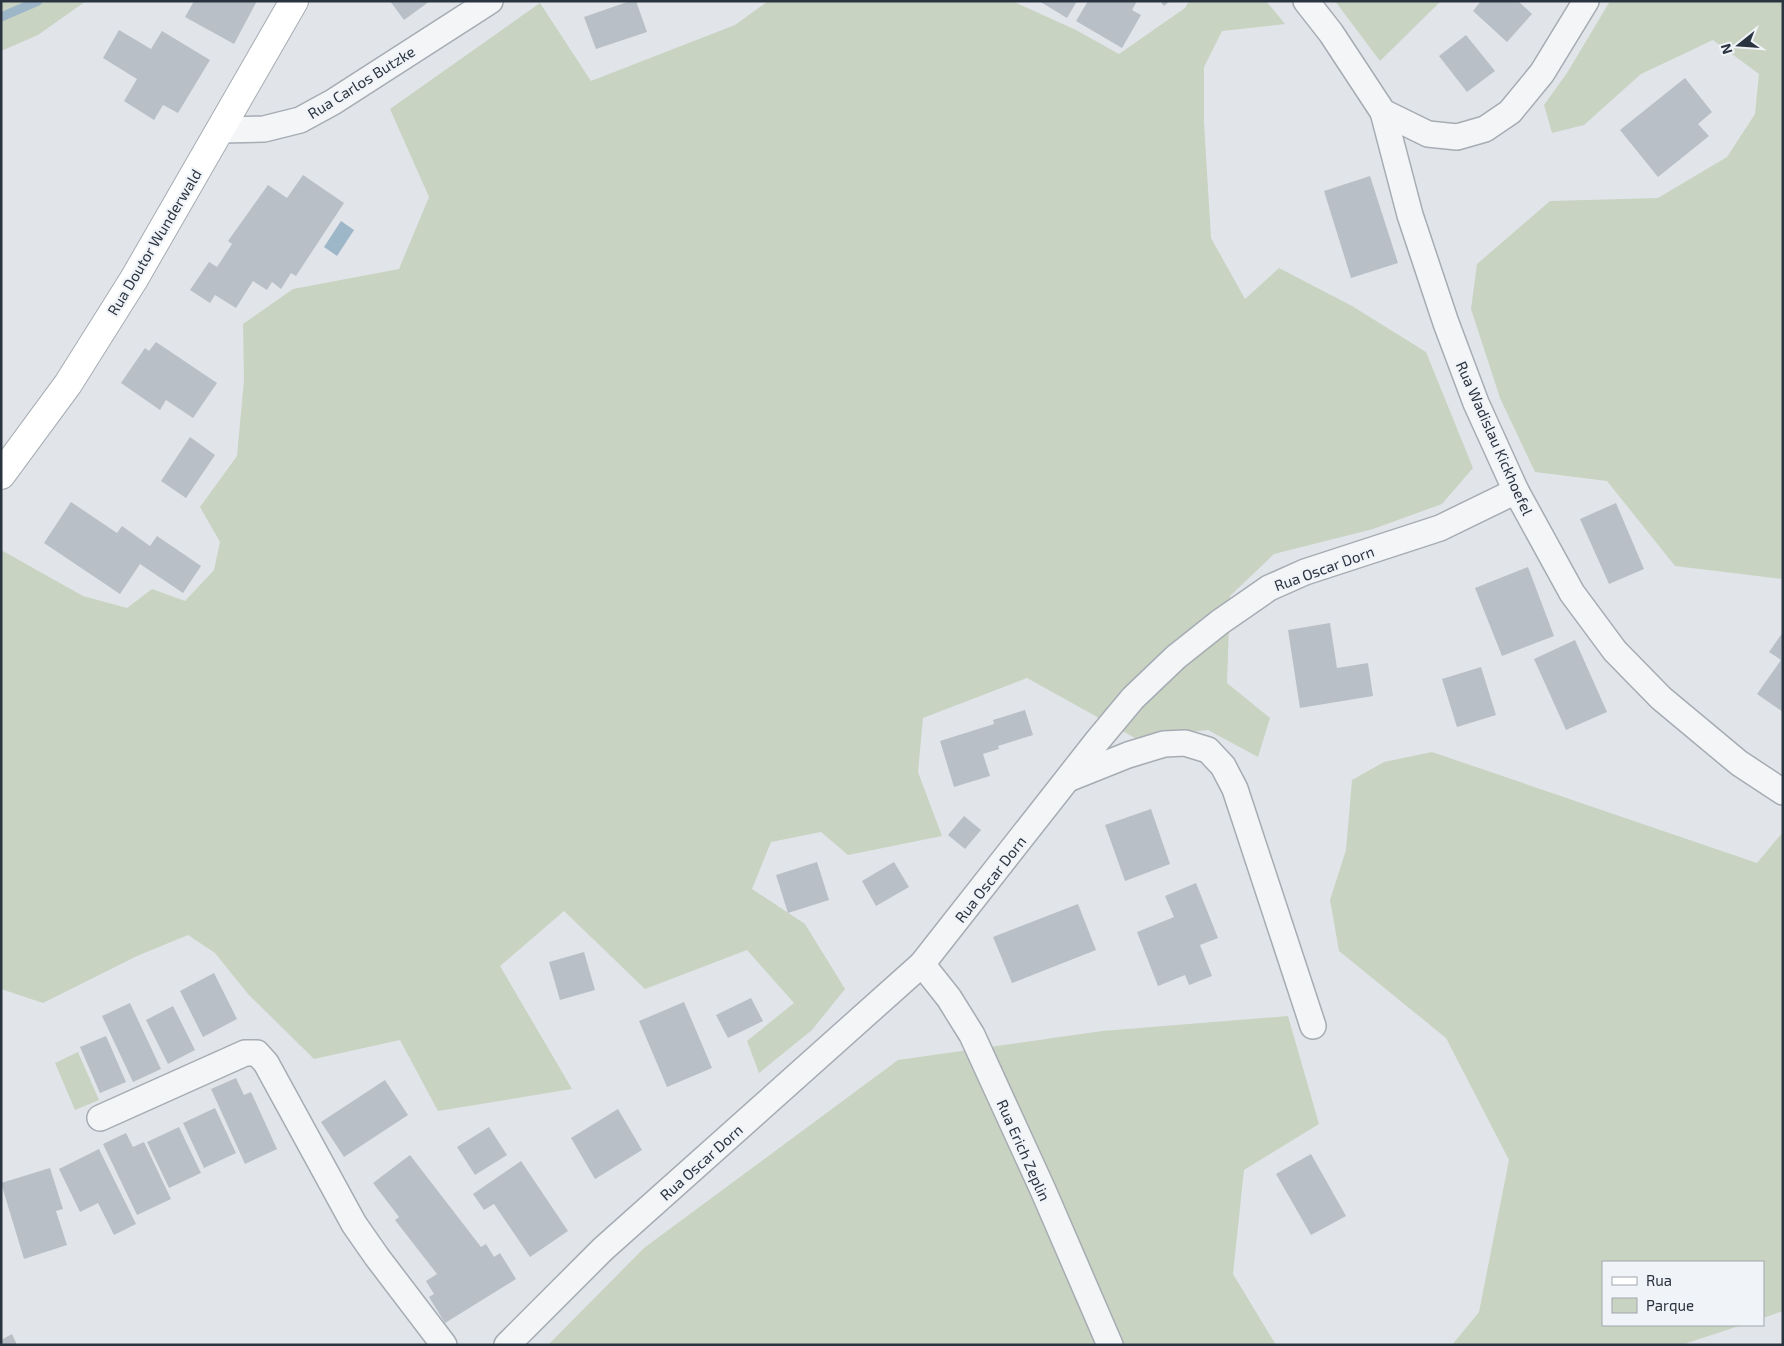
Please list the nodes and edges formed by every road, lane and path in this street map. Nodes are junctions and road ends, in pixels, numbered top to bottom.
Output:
1 (294, 1) edge
2 (490, 1) edge
3 (1306, 1) edge
4 (1586, 1) edge
5 (1384, 112) junction
6 (221, 130) junction
7 (1, 475) edge
8 (1516, 491) junction
9 (1068, 779) junction
10 (1783, 792) edge
11 (922, 964) junction
12 (1313, 1026) dead end
13 (100, 1118) dead end
14 (444, 1345) edge
15 (507, 1345) edge
16 (1110, 1345) edge

1 - 6 street, Rua Doutor Wunderwald
2 - 6 street, Rua Carlos Butzke
3 - 5 street
4 - 5 street
5 - 8 street, Rua Wadislau Kickhoefel
6 - 7 street, Rua Doutor Wunderwald
8 - 9 street, Rua Oscar Dorn
8 - 10 street, Rua Wadislau Kickhoefel
9 - 11 street, Rua Oscar Dorn
9 - 12 street
11 - 15 street, Rua Oscar Dorn
11 - 16 street, Rua Erich Zeplin
13 - 14 street

